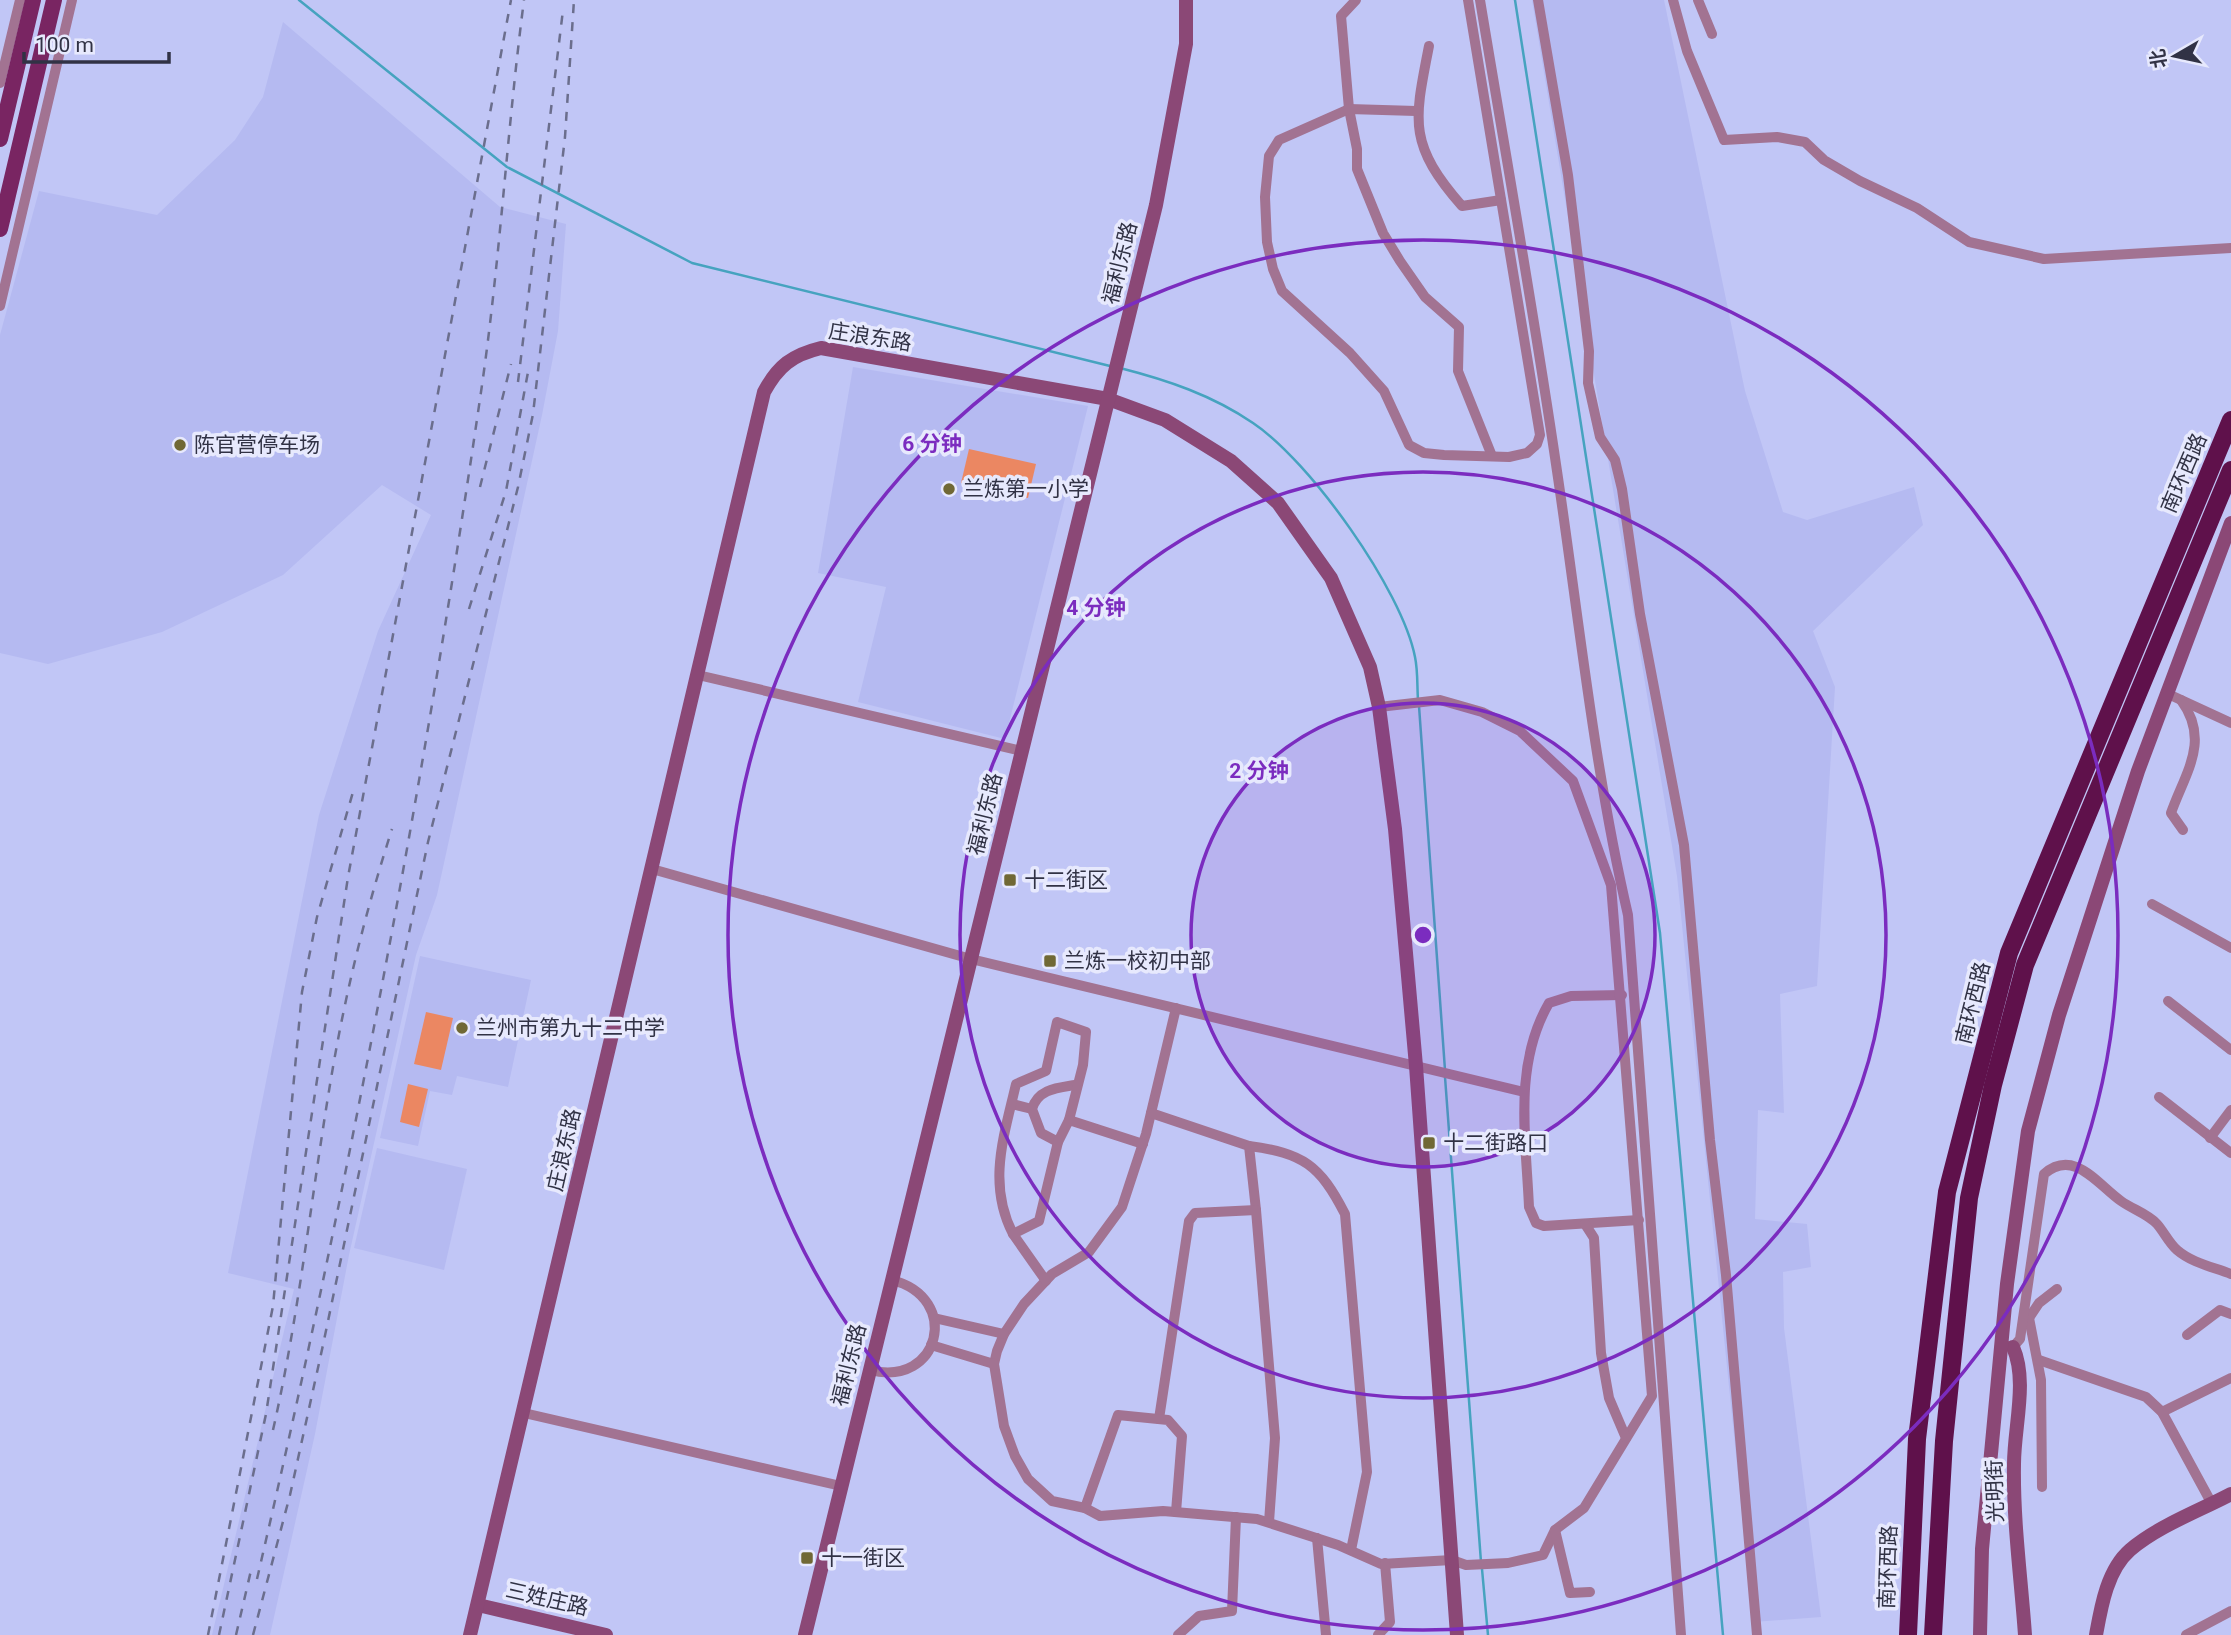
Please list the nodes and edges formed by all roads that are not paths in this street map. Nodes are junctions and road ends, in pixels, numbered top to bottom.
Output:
1 (20, 0) edge
2 (33, 0) edge
3 (54, 0) edge
4 (72, 0) edge
5 (1186, 0) edge
6 (1356, 0) edge
7 (1468, 0) edge
8 (1480, 0) edge
9 (1538, 0) edge
10 (1673, 0) edge
11 (1698, 0) edge
12 (1712, 34) dead end
13 (1429, 46) dead end
14 (0, 83) edge
15 (1349, 109) junction
16 (1416, 111) junction
17 (0, 139) edge
18 (1501, 200) junction
19 (0, 229) edge
20 (2231, 248) edge
21 (0, 306) edge
22 (1109, 394) junction
23 (2231, 420) edge
24 (1492, 456) junction
25 (2231, 470) edge
26 (2231, 523) edge
27 (698, 675) junction
28 (2166, 693) junction
29 (2181, 700) junction
30 (1380, 707) junction
31 (2231, 723) edge
32 (1022, 751) junction
33 (2183, 830) dead end
34 (652, 869) junction
35 (2152, 904) dead end
36 (2231, 948) edge
37 (971, 958) junction
38 (1622, 995) junction
39 (2168, 1001) dead end
40 (1176, 1008) junction
41 (2231, 1050) edge
42 (1422, 1068) junction
43 (1075, 1085) junction
44 (1524, 1091) junction
45 (2159, 1097) dead end
46 (1012, 1104) junction
47 (1032, 1109) junction
48 (2231, 1110) edge
49 (1151, 1113) junction
50 (1069, 1120) junction
51 (2210, 1138) junction
52 (1058, 1142) junction
53 (1143, 1144) junction
54 (1249, 1146) junction
55 (2231, 1153) edge
56 (1256, 1210) junction
57 (1639, 1220) junction
58 (1586, 1224) junction
59 (1013, 1234) junction
60 (2231, 1274) edge
61 (892, 1280) junction
62 (1046, 1281) junction
63 (2057, 1289) dead end
64 (2231, 1314) edge
65 (2026, 1317) junction
66 (934, 1318) junction
67 (1003, 1334) junction
68 (2188, 1335) dead end
69 (931, 1345) junction
70 (2007, 1346) junction
71 (2039, 1360) junction
72 (994, 1364) junction
73 (870, 1370) junction
74 (2231, 1378) edge
75 (2162, 1412) junction
76 (524, 1413) junction
77 (1159, 1419) junction
78 (1626, 1438) junction
79 (841, 1486) junction
80 (2042, 1487) dead end
81 (2231, 1494) edge
82 (2212, 1504) junction
83 (1084, 1508) junction
84 (1176, 1512) junction
85 (1236, 1517) junction
86 (1269, 1522) junction
87 (1555, 1530) junction
88 (1317, 1538) junction
89 (1351, 1550) junction
90 (1452, 1560) junction
91 (1385, 1563) junction
92 (1590, 1592) dead end
93 (478, 1605) junction
94 (2231, 1611) edge
95 (470, 1635) edge
96 (606, 1635) edge
97 (805, 1635) edge
98 (1178, 1635) edge
99 (1326, 1635) edge
100 (1378, 1635) edge
101 (1457, 1635) edge
102 (1681, 1635) edge
103 (1757, 1635) edge
104 (1908, 1635) edge
105 (1933, 1635) edge
106 (1980, 1635) edge
107 (2025, 1635) edge
108 (2096, 1635) edge
109 (2186, 1635) edge

1 - 14 street
2 - 17 main road
3 - 19 main road
4 - 21 street
5 - 22 street, 福利东路
6 - 15 street
7 - 18 street
8 - 102 street
9 - 103 street
10 - 20 street
11 - 12 street
13 - 16 street
15 - 16 street
15 - 24 street
15 - 24 street
16 - 18 street
18 - 24 street
22 - 27 street, 庄浪东路
22 - 30 street, 庄浪东路
22 - 32 street, 福利东路
23 - 104 highway, 南环西路
25 - 105 highway, 南环西路
26 - 28 street
27 - 32 street
27 - 34 street, 庄浪东路
28 - 29 street
28 - 70 street
29 - 31 street
29 - 33 street
30 - 38 street
30 - 42 street, 庄浪东路
32 - 37 street, 福利东路
34 - 37 street
34 - 76 street, 庄浪东路
35 - 36 street
37 - 40 street
37 - 61 street, 福利东路
38 - 44 street
38 - 57 street
39 - 41 street
40 - 42 street
40 - 49 street
42 - 44 street
42 - 90 street, 庄浪东路
43 - 46 street
43 - 47 street
43 - 50 street
44 - 58 street
45 - 51 street
46 - 47 street
46 - 59 street
47 - 52 street
48 - 51 street
49 - 53 street
49 - 54 street
50 - 52 street
50 - 53 street
51 - 55 street
52 - 59 street
53 - 62 street
54 - 56 street
54 - 89 street
56 - 77 street
56 - 86 street
57 - 58 street
57 - 78 street
58 - 78 street
59 - 62 street
60 - 65 street
61 - 66 street
61 - 73 street, 福利东路
62 - 67 street
63 - 65 street
64 - 68 street
65 - 70 street
65 - 71 street
66 - 67 street
66 - 69 street
67 - 72 street
69 - 72 street
69 - 73 street
70 - 106 street
70 - 107 street, 光明街
71 - 75 street
71 - 80 street
72 - 83 street
73 - 79 street, 福利东路
74 - 75 street
75 - 82 street
76 - 79 street
76 - 93 street, 庄浪东路
77 - 83 street
77 - 84 street
78 - 87 street
79 - 97 street, 福利东路
81 - 82 street
82 - 108 street
83 - 84 street
84 - 85 street
85 - 86 street
85 - 98 street
86 - 88 street
87 - 90 street
87 - 92 street
88 - 89 street
88 - 99 street
89 - 91 street
90 - 91 street
90 - 101 street, 庄浪东路
91 - 100 street
93 - 95 street, 庄浪东路
93 - 96 street, 三姓庄路
94 - 109 street

